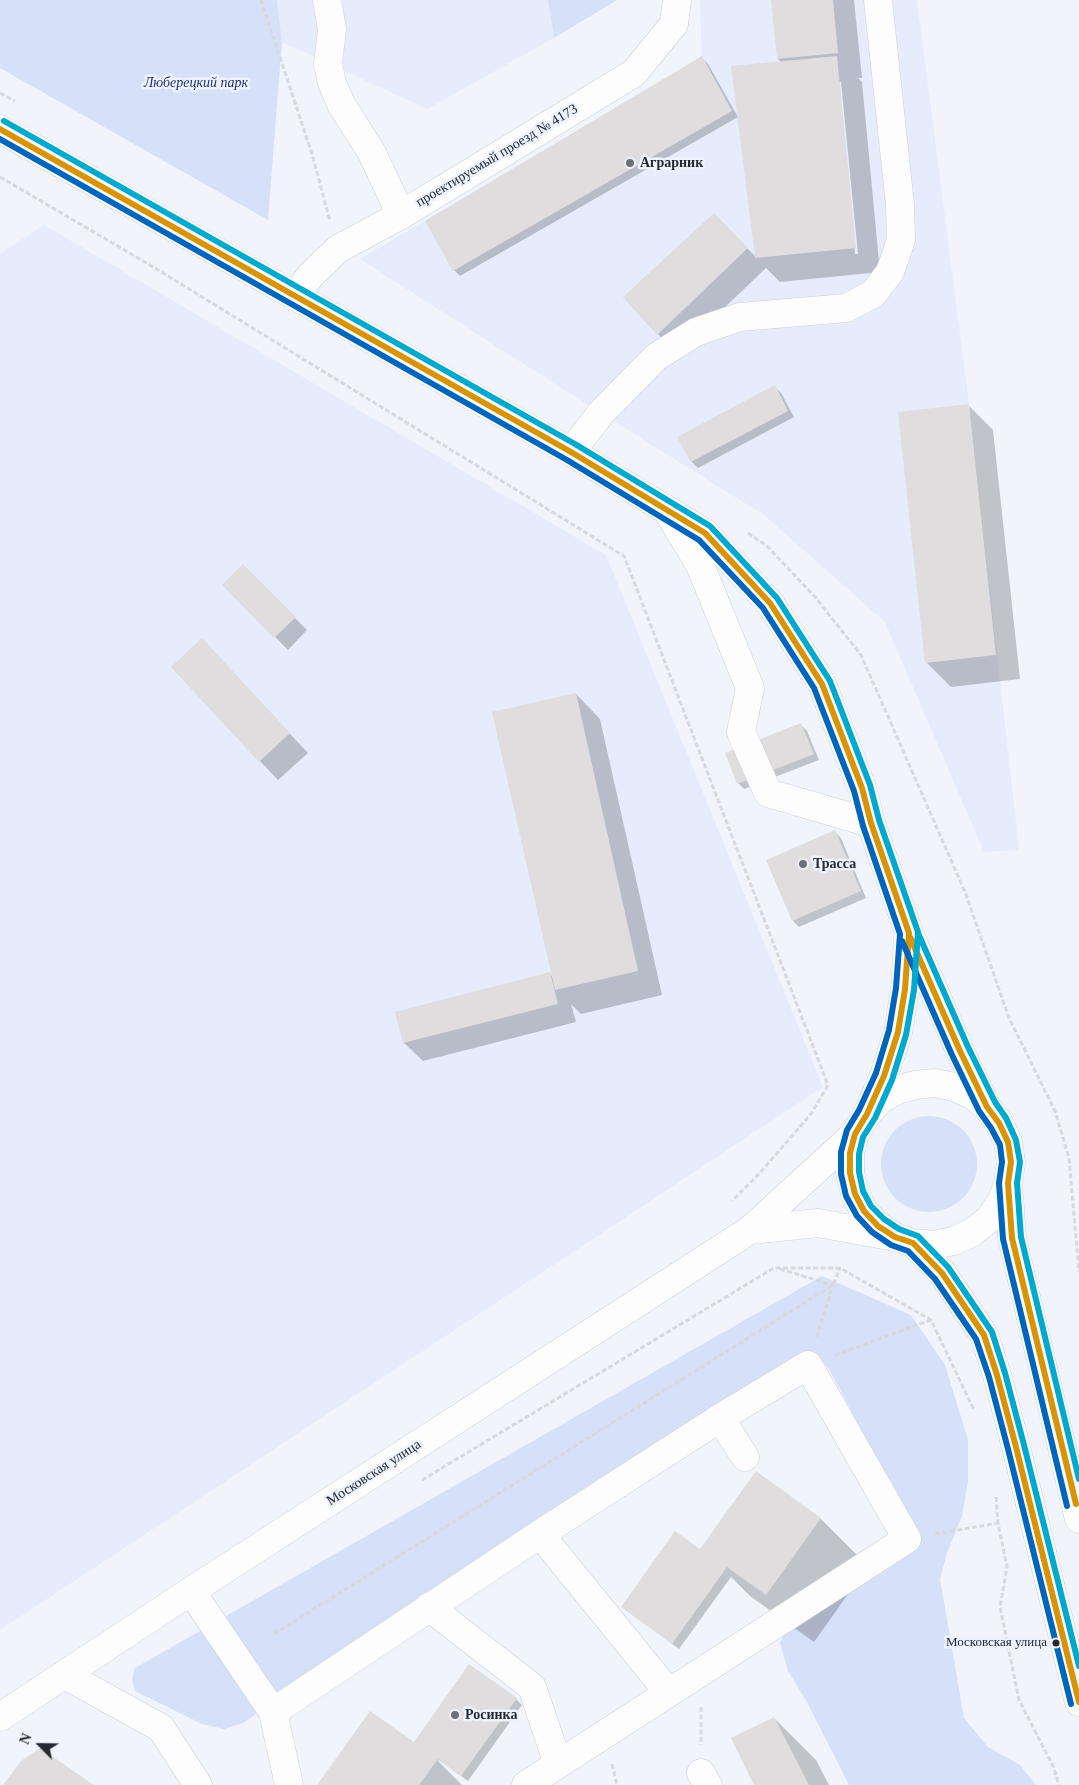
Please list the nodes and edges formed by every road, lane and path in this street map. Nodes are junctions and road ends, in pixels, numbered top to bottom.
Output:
1 (261, 0) edge
2 (327, 0) edge
3 (677, 0) edge
4 (878, 0) edge
5 (0, 129) edge
6 (0, 177) edge
7 (401, 215) junction
8 (338, 249) junction
9 (298, 297) junction
10 (571, 452) junction
11 (667, 510) junction
12 (745, 532) dead end
13 (871, 823) junction
14 (909, 933) junction
15 (987, 1107) junction
16 (861, 1124) junction
17 (1008, 1183) junction
18 (732, 1201) dead end
19 (750, 1230) junction
20 (904, 1240) junction
21 (840, 1268) junction
22 (1079, 1272) edge
23 (833, 1285) junction
24 (931, 1320) junction
25 (808, 1365) junction
26 (974, 1410) dead end
27 (720, 1418) junction
28 (745, 1457) dead end
29 (996, 1494) dead end
30 (1079, 1519) edge
31 (998, 1523) junction
32 (540, 1534) junction
33 (907, 1538) junction
34 (191, 1591) junction
35 (429, 1607) junction
36 (274, 1634) dead end
37 (701, 1672) junction
38 (65, 1675) junction
39 (669, 1693) junction
40 (1079, 1702) edge
41 (273, 1712) junction
42 (0, 1717) edge
43 (558, 1764) junction
44 (704, 1779) edge
45 (198, 1785) edge
46 (289, 1785) edge
47 (526, 1785) edge
48 (1059, 1785) edge

1 - 8 path
2 - 7 main road
3 - 7 main road, проектируемый проезд № 4173
4 - 10 main road
5 - 9 main road
6 - 18 path
7 - 8 main road, проектируемый проезд № 4173
8 - 9 main road, проектируемый проезд № 4173
9 - 10 main road
10 - 11 main road
11 - 13 main road
11 - 13 main road
12 - 22 path
13 - 14 main road
14 - 15 main road
14 - 16 main road
15 - 16 main road
15 - 17 main road
16 - 19 main road, Московская улица
16 - 20 main road
17 - 20 main road
17 - 30 main road
19 - 20 main road, Московская улица
19 - 34 main road, Московская улица
20 - 40 main road
21 - 23 path
21 - 23 path
21 - 24 path
23 - 25 path
23 - 36 path
24 - 25 path
24 - 26 path
25 - 27 main road
25 - 33 main road
27 - 28 main road
27 - 32 main road
29 - 31 path
31 - 33 path
31 - 48 path
32 - 35 main road
32 - 39 main road
33 - 37 main road
34 - 38 main road, Московская улица
34 - 41 main road
35 - 41 main road
35 - 43 main road
37 - 39 main road
37 - 44 path
38 - 42 main road, Московская улица
38 - 45 main road
39 - 43 main road
41 - 46 main road
43 - 47 main road

